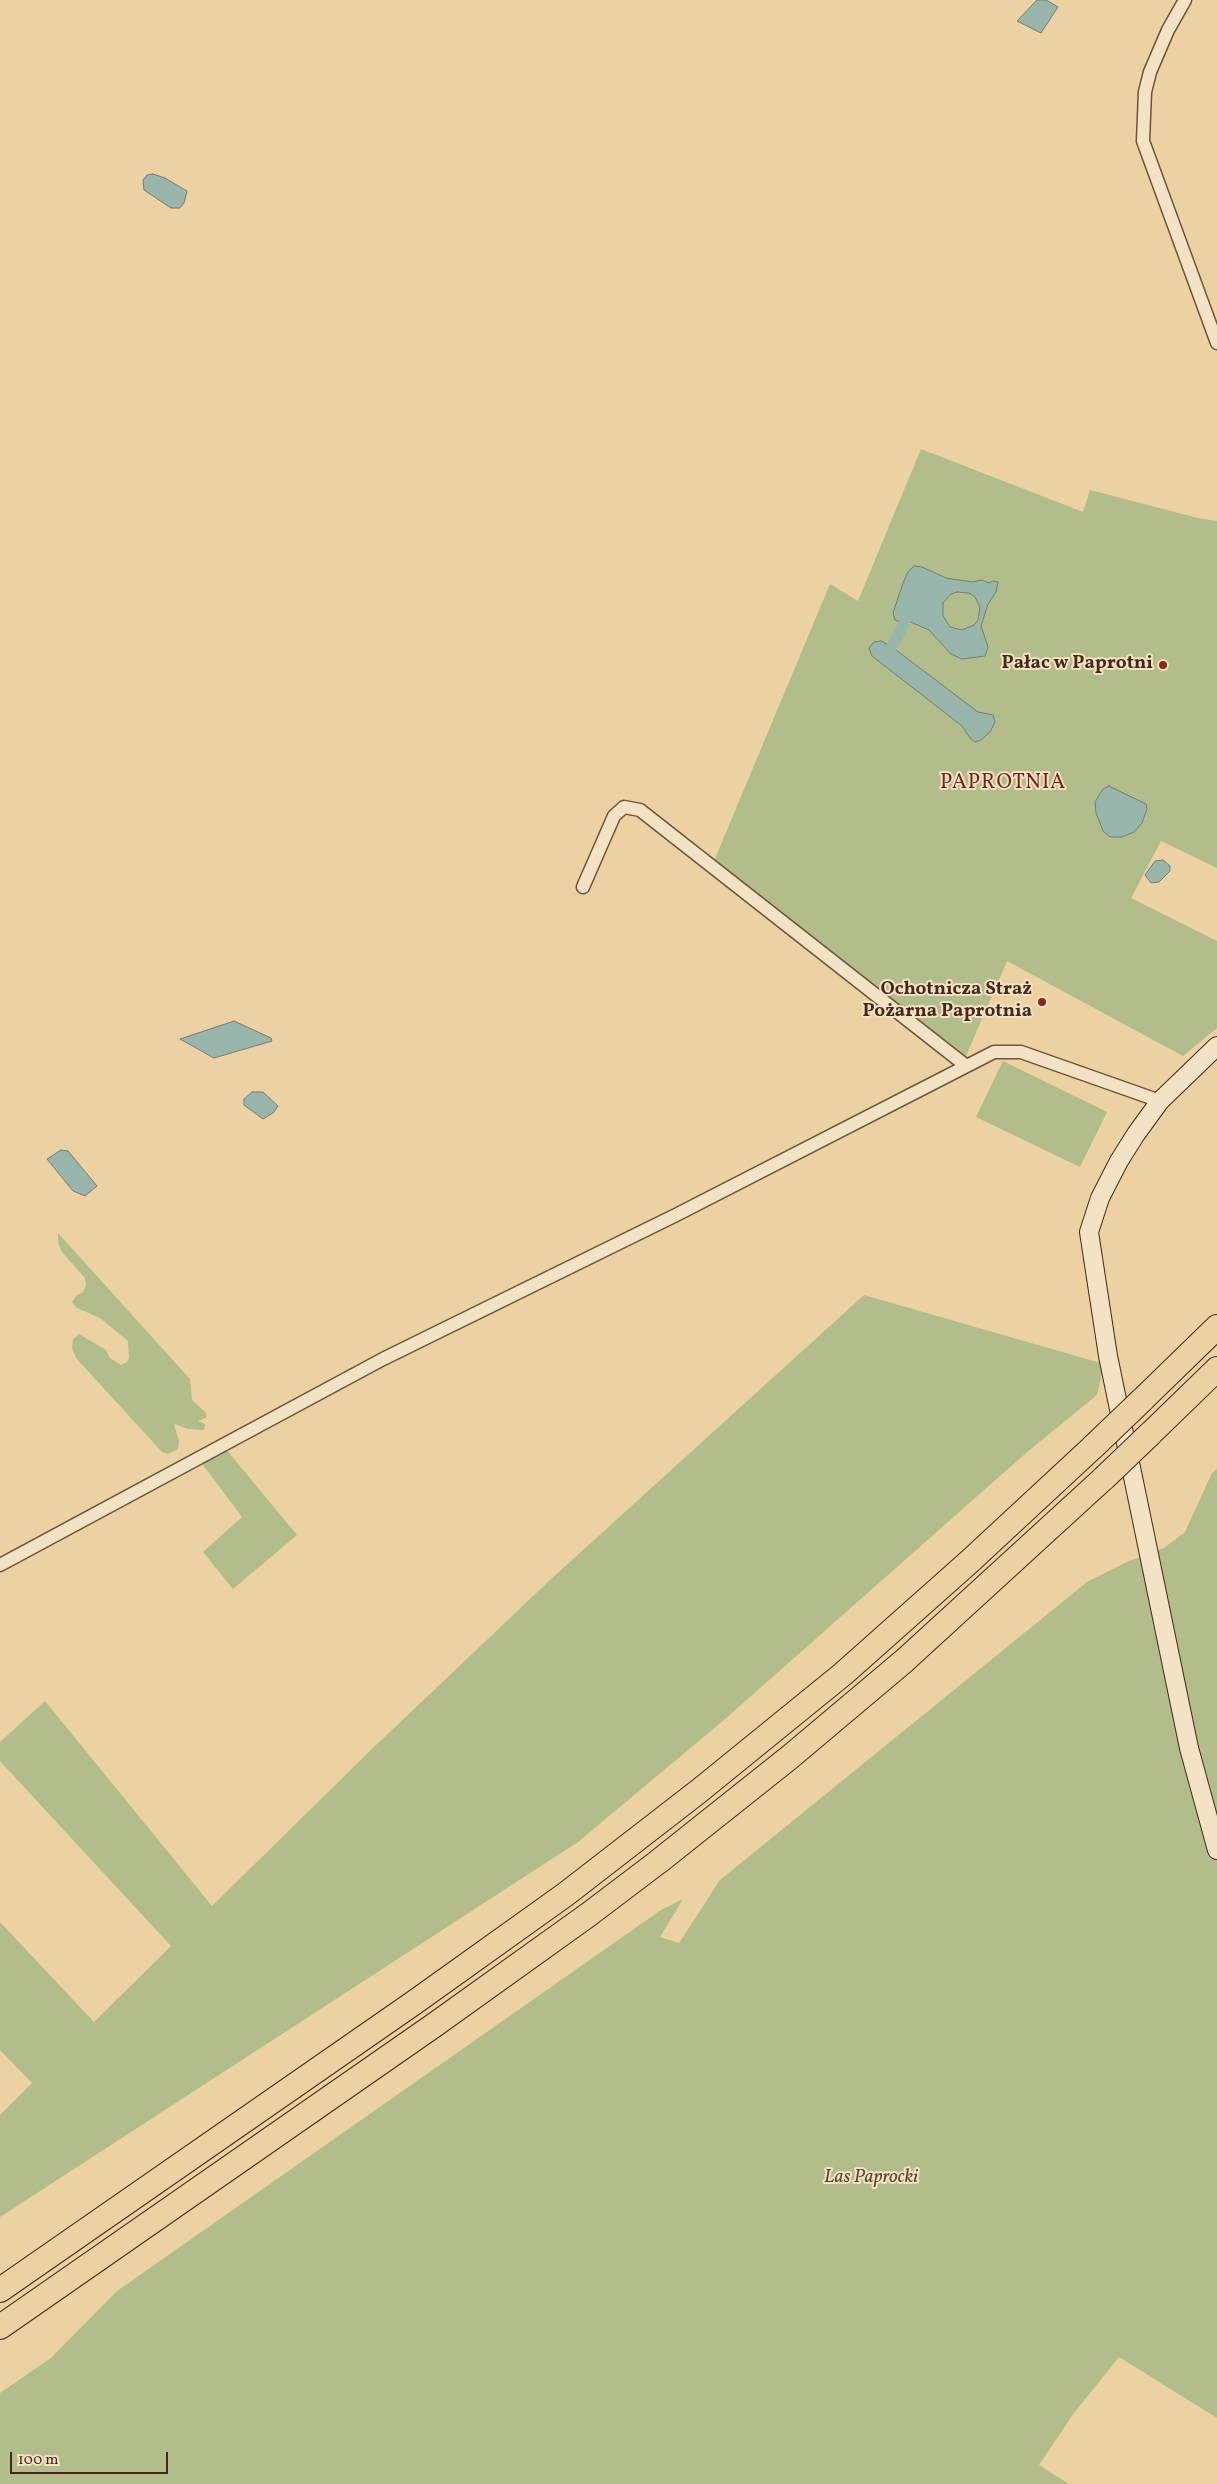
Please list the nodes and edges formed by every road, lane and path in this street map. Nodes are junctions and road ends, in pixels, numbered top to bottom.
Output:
1 (1185, 0) edge
2 (1217, 343) edge
3 (583, 887) dead end
4 (1217, 1046) edge
5 (965, 1065) junction
6 (1160, 1101) junction
7 (1217, 1327) edge
8 (1217, 1369) edge
9 (0, 1565) edge
10 (1217, 1850) edge
11 (0, 2290) edge
12 (0, 2327) edge

1 - 2 street
3 - 5 street
4 - 6 street
5 - 6 street
5 - 9 street
6 - 10 street
7 - 11 highway, bridge
8 - 12 highway, bridge

